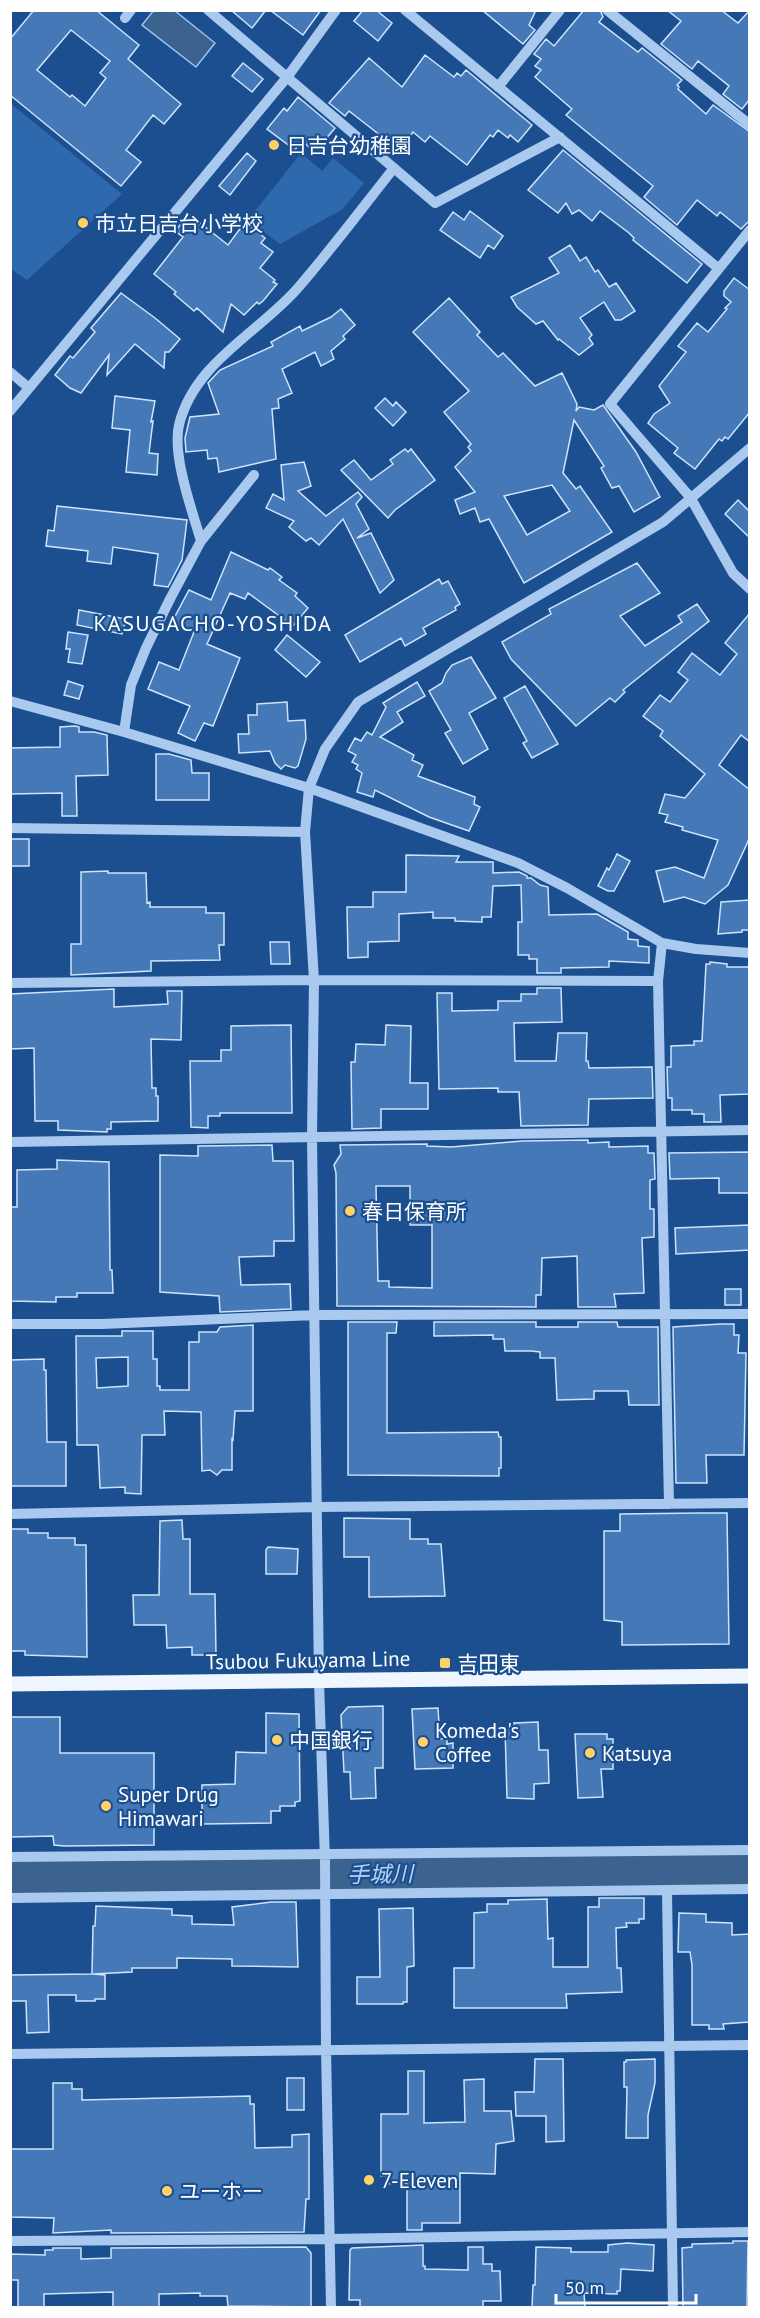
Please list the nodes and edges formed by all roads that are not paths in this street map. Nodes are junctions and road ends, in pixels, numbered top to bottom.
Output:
1 (208, 10) edge
2 (336, 10) edge
3 (405, 10) edge
4 (560, 10) edge
5 (607, 10) edge
6 (288, 76) junction
7 (498, 87) junction
8 (750, 125) edge
9 (560, 137) junction
10 (394, 168) junction
11 (750, 230) edge
12 (718, 267) junction
13 (10, 372) edge
14 (29, 388) junction
15 (10, 411) edge
16 (750, 448) edge
17 (254, 475) dead end
18 (690, 497) junction
19 (201, 541) junction
20 (750, 589) edge
21 (10, 701) edge
22 (124, 732) junction
23 (309, 788) junction
24 (10, 828) edge
25 (306, 832) junction
26 (662, 942) junction
27 (750, 953) edge
28 (314, 980) junction
29 (658, 981) junction
30 (10, 983) edge
31 (750, 1130) edge
32 (662, 1131) junction
33 (312, 1137) junction
34 (10, 1142) edge
35 (664, 1314) junction
36 (750, 1314) edge
37 (316, 1315) junction
38 (10, 1324) edge
39 (750, 1503) edge
40 (669, 1504) junction
41 (317, 1507) junction
42 (10, 1514) edge
43 (750, 1676) edge
44 (319, 1681) junction
45 (10, 1684) edge
46 (750, 1850) edge
47 (10, 1857) edge
48 (325, 1857) junction
49 (325, 1889) junction
50 (750, 1889) edge
51 (667, 1890) junction
52 (10, 1898) edge
53 (750, 2045) edge
54 (668, 2046) junction
55 (326, 2049) junction
56 (10, 2054) edge
57 (750, 2232) edge
58 (672, 2233) junction
59 (330, 2239) junction
60 (10, 2241) edge
61 (331, 2307) edge
62 (672, 2307) edge

1 - 6 street
2 - 6 street
3 - 7 street
4 - 7 street
5 - 8 street
6 - 10 street
6 - 14 street
7 - 9 street
9 - 10 street
9 - 12 street
10 - 19 street
11 - 12 street
12 - 18 street
13 - 14 street
14 - 15 street
16 - 18 street
17 - 19 street
18 - 20 street
18 - 23 street
19 - 22 street
21 - 22 street
22 - 23 street
23 - 25 street
23 - 26 street
24 - 25 street
25 - 28 street
26 - 27 street
26 - 29 street
28 - 29 street
28 - 30 street
28 - 33 street
29 - 32 street
31 - 32 street
32 - 33 street
32 - 35 street
33 - 34 street
33 - 37 street
35 - 36 street
35 - 37 street
35 - 40 street
37 - 38 street
37 - 41 street
39 - 40 street
40 - 41 street
41 - 42 street
41 - 44 street
43 - 44 main road, Tsubou Fukuyama Line
44 - 45 main road, Tsubou Fukuyama Line
44 - 48 street
46 - 48 street
47 - 48 street
48 - 49 street
49 - 51 street
49 - 52 street
49 - 55 street
50 - 51 street
51 - 54 street
53 - 54 street
54 - 55 street
54 - 58 street
55 - 56 street
55 - 59 street
57 - 58 street
58 - 59 street
58 - 62 street
59 - 60 street
59 - 61 street

